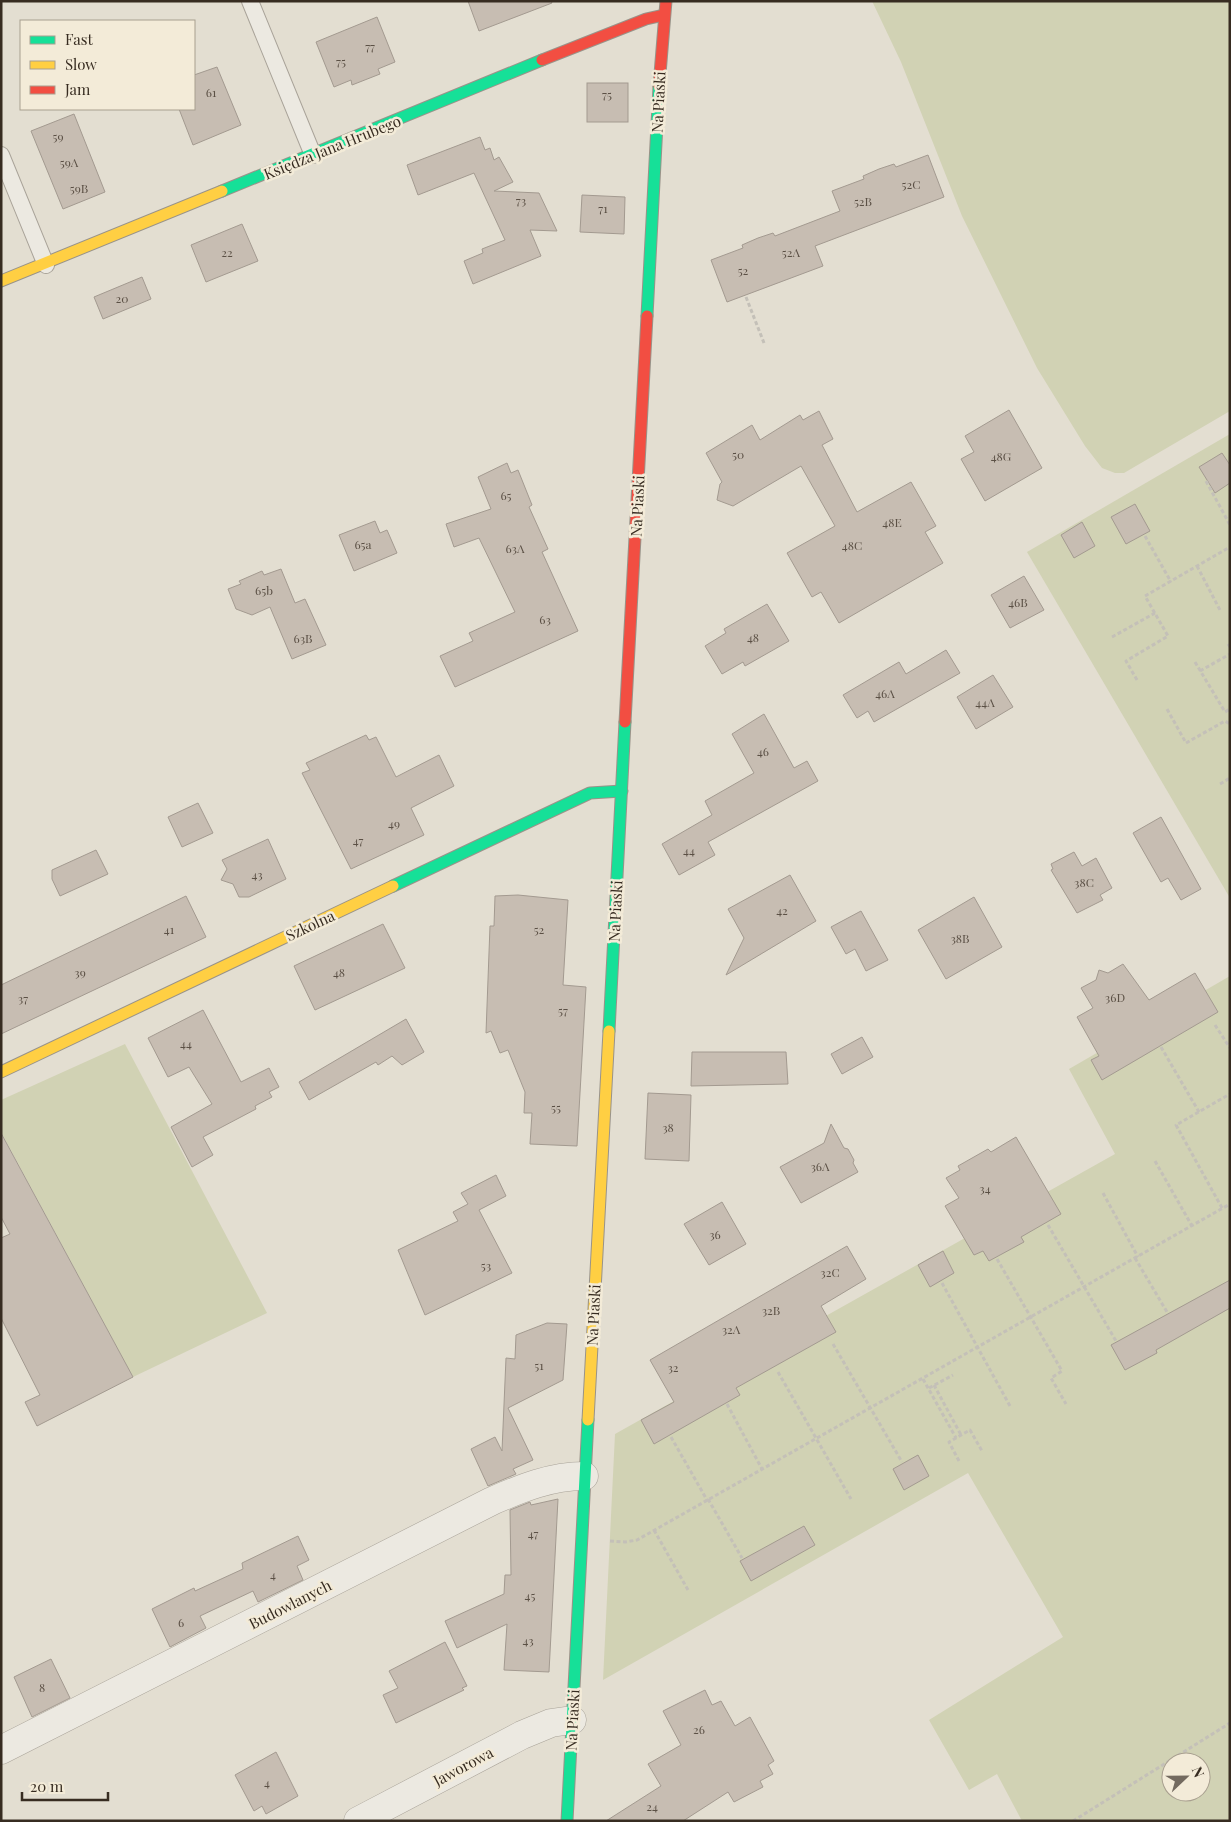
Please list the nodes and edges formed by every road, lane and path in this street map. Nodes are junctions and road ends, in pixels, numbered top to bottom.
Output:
1 (250, 1) edge
2 (666, 1) edge
3 (664, 15) junction
4 (1, 155) edge
5 (313, 155) junction
6 (46, 265) junction
7 (1, 282) edge
8 (746, 297) dead end
9 (764, 344) dead end
10 (1206, 481) dead end
11 (1230, 525) edge
12 (1145, 536) dead end
13 (1230, 547) edge
14 (1197, 566) junction
15 (1170, 582) junction
16 (1221, 612) dead end
17 (1155, 613) junction
18 (1112, 636) dead end
19 (1228, 655) edge
20 (1230, 659) edge
21 (1195, 662) dead end
22 (1200, 671) junction
23 (1137, 680) dead end
24 (1230, 709) edge
25 (1166, 710) dead end
26 (1230, 724) edge
27 (1230, 778) edge
28 (1220, 784) dead end
29 (622, 791) junction
30 (1215, 1025) dead end
31 (1161, 1046) dead end
32 (1230, 1048) edge
33 (1, 1072) edge
34 (1230, 1094) edge
35 (1199, 1112) junction
36 (1155, 1161) dead end
37 (1103, 1193) dead end
38 (1230, 1204) edge
39 (1222, 1208) junction
40 (1048, 1224) dead end
41 (1192, 1226) junction
42 (1137, 1257) junction
43 (997, 1259) dead end
44 (942, 1283) dead end
45 (1084, 1287) junction
46 (1167, 1312) dead end
47 (1031, 1317) junction
48 (1116, 1341) dead end
49 (833, 1344) dead end
50 (978, 1348) junction
51 (778, 1372) dead end
52 (953, 1375) dead end
53 (924, 1378) junction
54 (934, 1385) junction
55 (929, 1388) junction
56 (727, 1404) dead end
57 (1066, 1404) dead end
58 (1010, 1406) dead end
59 (870, 1409) junction
60 (961, 1435) junction
61 (671, 1437) dead end
62 (816, 1438) junction
63 (956, 1438) junction
64 (982, 1451) dead end
65 (959, 1461) dead end
66 (902, 1462) dead end
67 (762, 1469) junction
68 (584, 1476) junction
69 (851, 1499) dead end
70 (708, 1500) junction
71 (654, 1530) junction
72 (608, 1541) dead end
73 (742, 1558) dead end
74 (688, 1590) dead end
75 (572, 1720) junction
76 (1230, 1723) edge
77 (1, 1750) edge
78 (358, 1821) edge
79 (567, 1821) edge
80 (1073, 1821) edge

1 - 5 lane
2 - 3 street, Na Piaski
3 - 5 street, Księdza Jana Hrubego
3 - 29 street, Na Piaski
4 - 6 lane
5 - 6 street, Księdza Jana Hrubego
6 - 7 street, Księdza Jana Hrubego
8 - 9 path
10 - 11 path
12 - 15 path
13 - 14 path
14 - 15 path
14 - 16 path
15 - 17 path
17 - 18 path
17 - 23 path
19 - 20 path
19 - 22 path
21 - 22 path
22 - 24 path
25 - 26 path
27 - 28 path
29 - 33 street, Szkolna
29 - 68 street, Na Piaski
30 - 32 path
31 - 35 path
34 - 35 path
35 - 39 path
36 - 41 path
37 - 42 path
38 - 39 path
39 - 41 path
40 - 45 path
41 - 42 path
42 - 45 path
42 - 46 path
43 - 47 path
44 - 50 path
45 - 47 path
45 - 48 path
47 - 50 path
47 - 57 path
49 - 59 path
50 - 53 path
50 - 58 path
51 - 62 path
52 - 54 path
53 - 55 path
53 - 59 path
54 - 55 path
54 - 60 path
55 - 63 path
56 - 67 path
59 - 62 path
59 - 66 path
60 - 63 path
60 - 64 path
61 - 70 path
62 - 67 path
62 - 69 path
63 - 65 path
67 - 70 path
68 - 75 street, Na Piaski
68 - 77 street, Budowlanych
70 - 71 path
70 - 73 path
71 - 72 path
71 - 74 path
75 - 78 street, Jaworowa
75 - 79 street, Na Piaski
76 - 80 path

